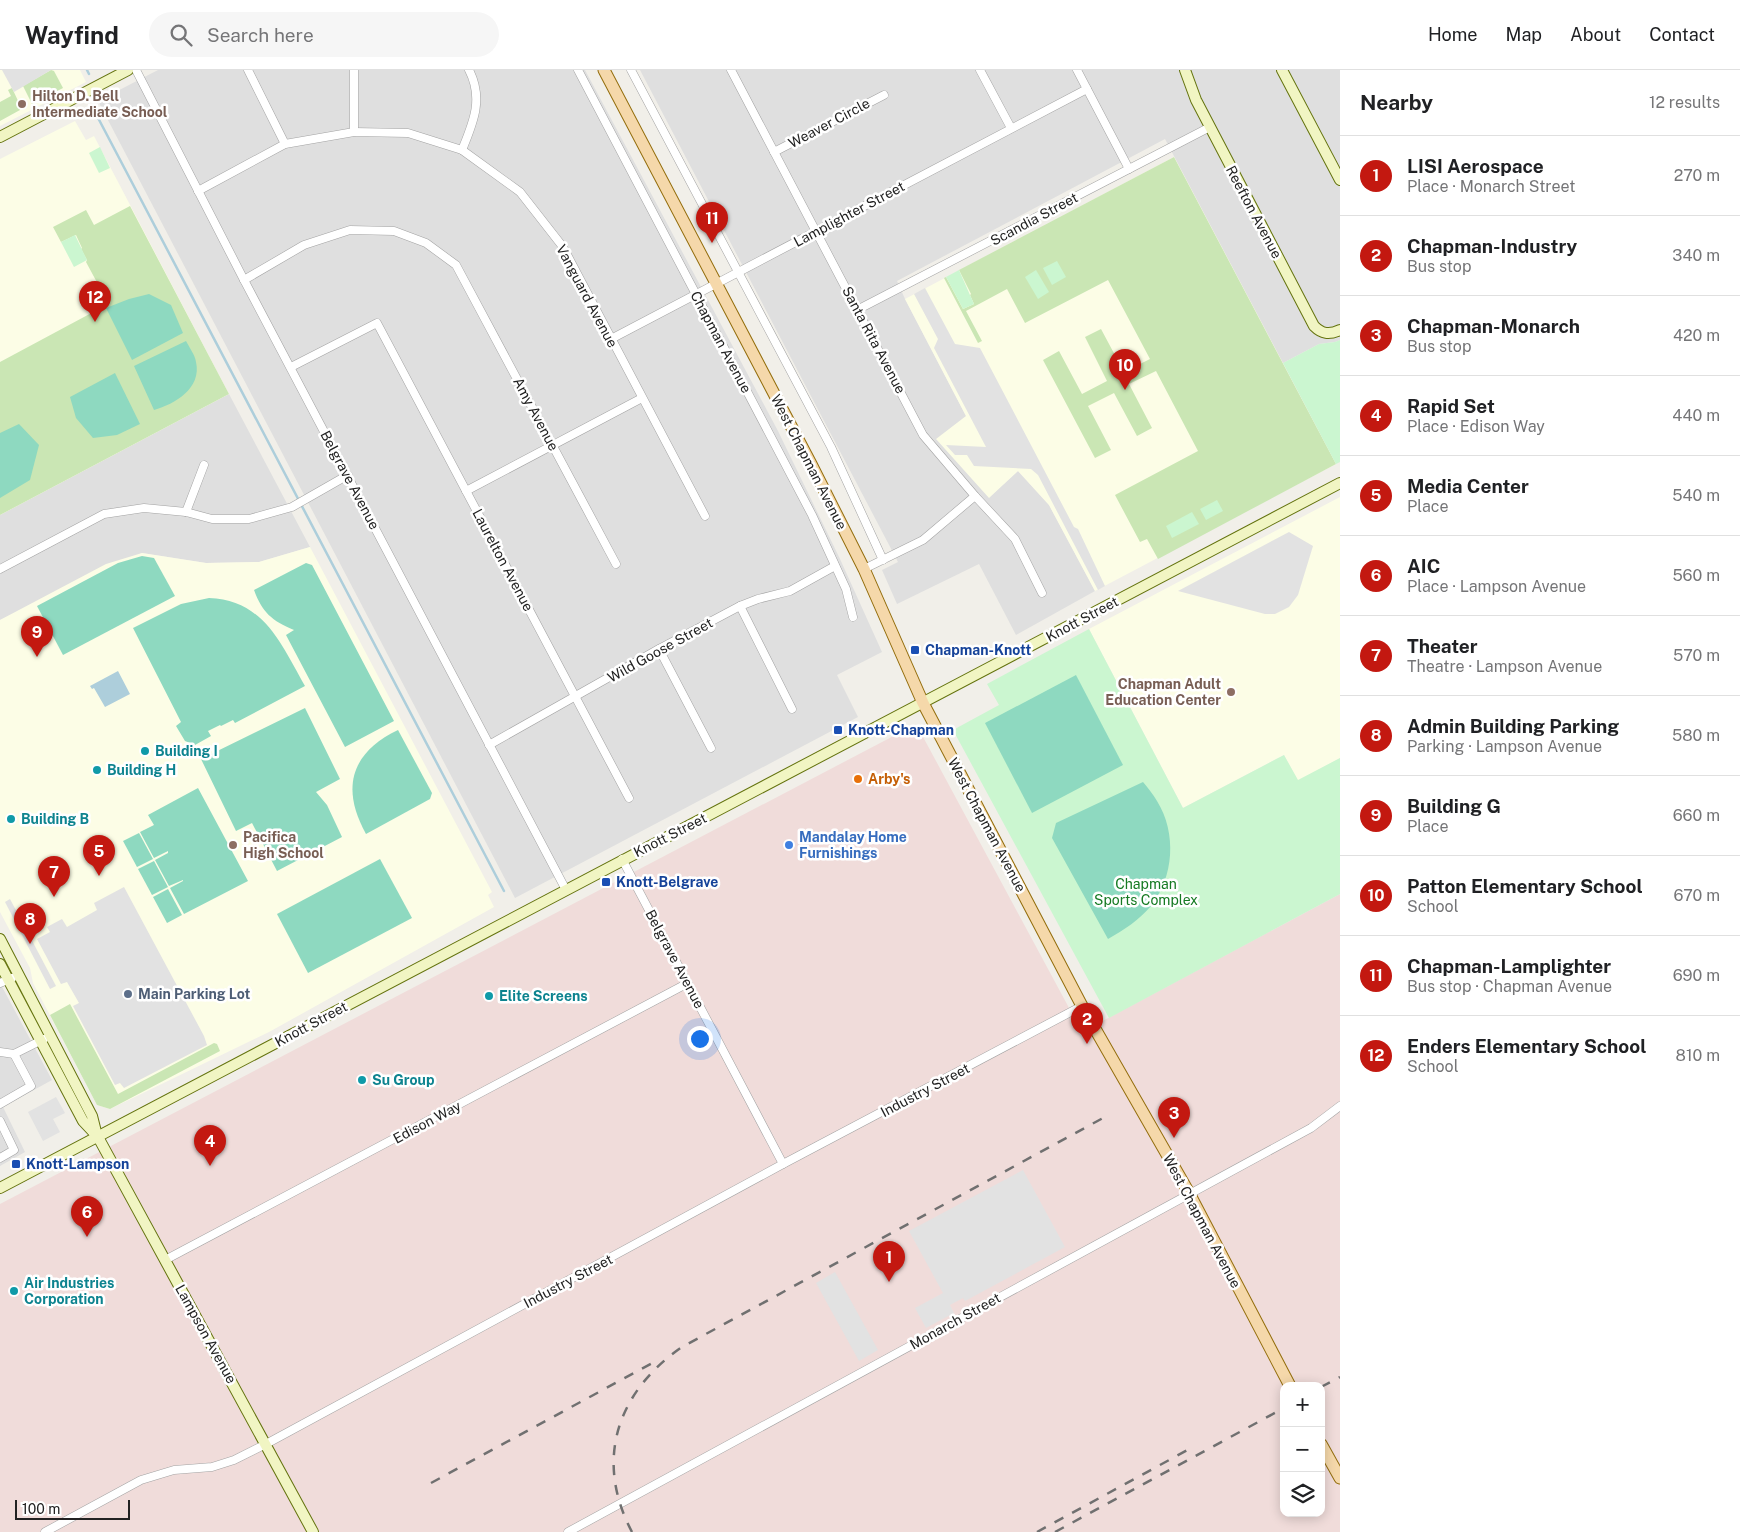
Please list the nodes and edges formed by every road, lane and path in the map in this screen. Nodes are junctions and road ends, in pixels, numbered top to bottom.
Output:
1 (128, 70) edge
2 (136, 70) edge
3 (248, 70) edge
4 (354, 70) edge
5 (469, 70) edge
6 (578, 70) edge
7 (604, 70) edge
8 (631, 70) edge
9 (980, 70) edge
10 (1077, 70) edge
11 (1185, 70) edge
12 (1282, 70) edge
13 (734, 71) edge
14 (1087, 89) junction
15 (884, 94) dead end
16 (1210, 127) junction
17 (1011, 128) junction
18 (354, 132) junction
19 (0, 137) edge
20 (285, 144) junction
21 (462, 150) junction
22 (774, 152) junction
23 (1129, 169) junction
24 (1340, 180) edge
25 (198, 191) junction
26 (816, 231) junction
27 (738, 272) junction
28 (244, 280) junction
29 (716, 283) junction
30 (695, 294) junction
31 (857, 310) junction
32 (1340, 330) edge
33 (611, 339) junction
34 (291, 367) junction
35 (642, 398) junction
36 (552, 445) junction
37 (204, 465) dead end
38 (348, 475) junction
39 (1340, 483) edge
40 (466, 492) junction
41 (975, 496) junction
42 (186, 512) junction
43 (705, 516) dead end
44 (883, 560) junction
45 (616, 564) dead end
46 (835, 566) junction
47 (864, 569) junction
48 (0, 570) edge
49 (1042, 593) dead end
50 (740, 606) junction
51 (854, 617) dead end
52 (659, 650) junction
53 (575, 696) junction
54 (923, 703) junction
55 (792, 709) dead end
56 (490, 745) junction
57 (711, 748) dead end
58 (629, 798) dead end
59 (622, 860) junction
60 (566, 890) junction
61 (0, 939) edge
62 (0, 964) edge
63 (19, 975) junction
64 (4, 981) edge
65 (688, 984) junction
66 (1082, 1006) junction
67 (51, 1036) junction
68 (40, 1041) junction
69 (0, 1052) edge
70 (14, 1054) junction
71 (0, 1104) edge
72 (1340, 1106) edge
73 (0, 1121) edge
74 (98, 1137) junction
75 (0, 1158) edge
76 (783, 1164) junction
77 (0, 1188) edge
78 (1189, 1193) junction
79 (166, 1260) junction
80 (1288, 1382) edge
81 (266, 1444) junction
82 (1325, 1451) edge
83 (1340, 1478) edge
84 (45, 1532) edge
85 (313, 1532) edge
86 (568, 1532) edge

1 - 19 main road
2 - 25 street, Belgrave Avenue
3 - 20 street
4 - 18 street
5 - 21 street
6 - 30 street, Chapman Avenue
7 - 29 main road, West Chapman Avenue
8 - 27 street
9 - 17 street
10 - 14 street
11 - 16 main road, Reefton Avenue
12 - 24 main road
13 - 22 street, Santa Rita Avenue
14 - 17 street, Lamplighter Street
14 - 23 street
15 - 22 street, Weaver Circle
16 - 23 street, Scandia Street
16 - 32 main road, Reefton Avenue
17 - 26 street, Lamplighter Street
18 - 20 street, Vanguard Avenue
18 - 21 street, Vanguard Avenue
20 - 25 street, Vanguard Avenue
21 - 33 street, Vanguard Avenue
22 - 26 street, Santa Rita Avenue
23 - 31 street, Scandia Street
25 - 28 street, Belgrave Avenue
26 - 27 street, Lamplighter Street
26 - 31 street, Santa Rita Avenue
27 - 29 street, Lamplighter Street
27 - 44 street
28 - 34 street, Belgrave Avenue
28 - 36 street, Amy Avenue
29 - 30 street, Lamplighter Street
29 - 47 main road, West Chapman Avenue
30 - 33 street, Lamplighter Street
30 - 46 street, Chapman Avenue
31 - 41 street, Santa Rita Avenue
33 - 35 street, Vanguard Avenue
34 - 38 street, Belgrave Avenue
34 - 40 street, Laurelton Avenue
35 - 36 street
35 - 43 street, Vanguard Avenue
36 - 40 street
36 - 45 street, Amy Avenue
37 - 42 street
38 - 42 street
38 - 56 street, Belgrave Avenue
39 - 54 main road, Knott Street
40 - 53 street, Laurelton Avenue
41 - 44 street
41 - 49 street, Santa Rita Avenue
42 - 48 street
44 - 47 street
46 - 50 street, Wild Goose Street
46 - 51 street, Chapman Avenue
47 - 54 main road, West Chapman Avenue
50 - 52 street, Wild Goose Street
50 - 55 street
52 - 53 street, Wild Goose Street
52 - 57 street
53 - 56 street, Wild Goose Street
53 - 58 street, Laurelton Avenue
54 - 59 main road, Knott Street
54 - 66 main road, West Chapman Avenue
56 - 60 street, Belgrave Avenue
59 - 60 main road, Knott Street
59 - 65 street, Belgrave Avenue
60 - 74 main road, Knott Street
61 - 63 main road, Lampson Avenue
62 - 64 main road, Lampson Avenue
63 - 64 street
63 - 67 main road, Lampson Avenue
64 - 68 main road, Lampson Avenue
65 - 76 street, Belgrave Avenue
65 - 79 street, Edison Way
66 - 76 street, Industry Street
66 - 78 main road, West Chapman Avenue
67 - 68 street
67 - 74 main road, Lampson Avenue
68 - 70 street
68 - 74 main road, Lampson Avenue
69 - 70 street
70 - 71 street
72 - 78 street, Monarch Street
73 - 75 street
74 - 77 main road, Knott Street
74 - 79 main road, Lampson Avenue
76 - 81 street, Industry Street
78 - 80 main road, West Chapman Avenue
78 - 86 street, Monarch Street
79 - 81 main road, Lampson Avenue
81 - 84 street, Industry Street
81 - 85 main road, Lampson Avenue
82 - 83 main road

